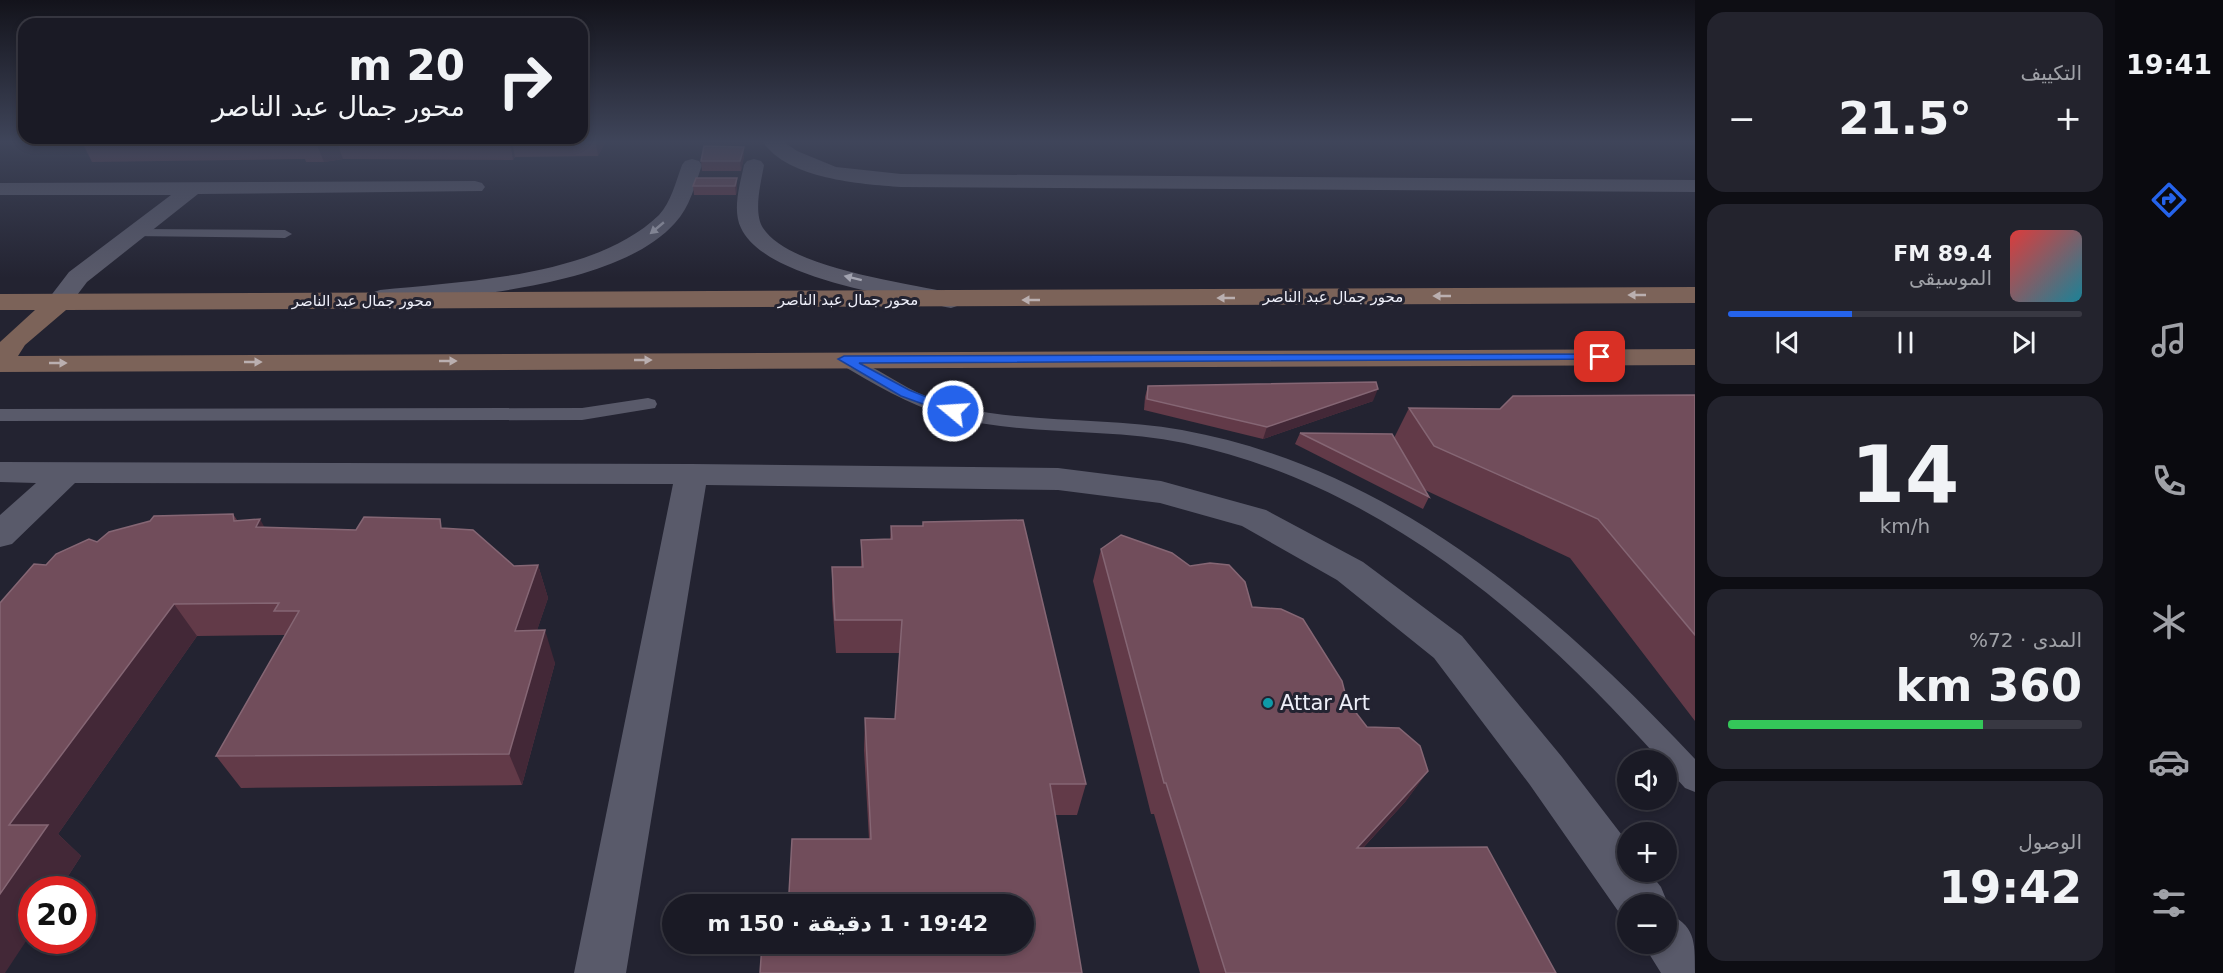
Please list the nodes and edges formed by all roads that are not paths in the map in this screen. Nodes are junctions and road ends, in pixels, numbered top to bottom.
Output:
1 (360, 187) edge
2 (686, 187) edge
3 (750, 187) edge
4 (193, 188) junction
5 (0, 189) edge
6 (137, 233) junction
7 (285, 234) dead end
8 (1695, 295) edge
9 (951, 300) junction
10 (363, 301) junction
11 (0, 302) edge
12 (59, 302) junction
13 (1695, 357) edge
14 (844, 359) junction
15 (0, 363) edge
16 (648, 404) dead end
17 (0, 415) edge
18 (0, 472) edge
19 (67, 472) junction
20 (691, 474) junction
21 (0, 535) edge
22 (1695, 779) edge
23 (1636, 894) edge
24 (1677, 952) edge
25 (600, 973) edge
26 (1693, 973) edge

1 - 4 street
2 -> 10 street
9 -> 3 street
4 - 5 street
4 - 6 street
6 - 7 lane
6 - 12 street
8 -> 9 main road, محور جمال عبد الناصر
9 - 10 main road, محور جمال عبد الناصر
10 - 12 main road, محور جمال عبد الناصر
11 - 12 main road, محور جمال عبد الناصر
12 - 15 main road
13 - 14 main road
15 -> 14 main road
14 - 22 lane
16 - 17 lane
18 - 19 street
19 - 20 street
19 - 21 street
20 - 23 street
20 - 25 street
24 - 26 street

